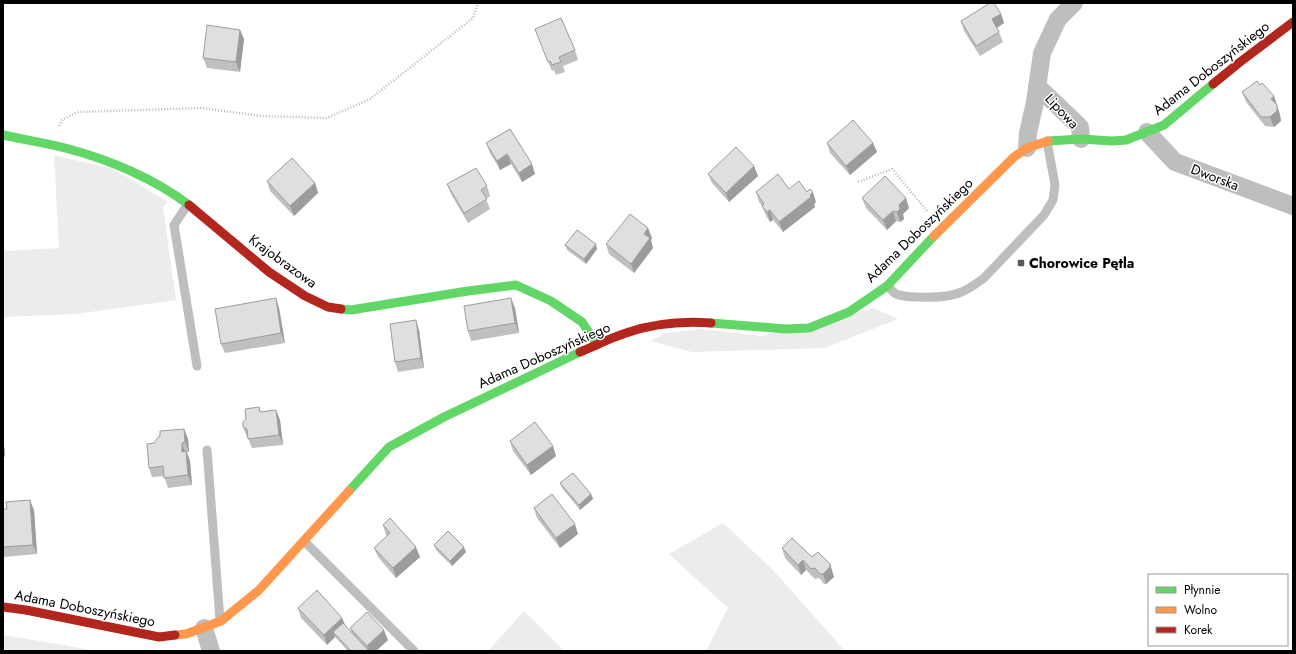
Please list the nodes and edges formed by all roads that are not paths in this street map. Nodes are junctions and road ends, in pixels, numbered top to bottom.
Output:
1 (1074, 3) edge
2 (1293, 22) edge
3 (1037, 86) junction
4 (1147, 132) junction
5 (3, 135) edge
6 (1082, 140) junction
7 (1047, 141) junction
8 (1027, 148) junction
9 (188, 204) junction
10 (1293, 206) edge
11 (887, 286) junction
12 (597, 345) junction
13 (197, 366) dead end
14 (207, 450) dead end
15 (304, 541) junction
16 (3, 607) edge
17 (220, 621) junction
18 (204, 628) junction
19 (211, 651) edge
20 (414, 651) edge

1 - 3 street, Lipowa
2 - 4 street, Adama Doboszyńskiego
3 - 6 street, Lipowa
3 - 8 street, Lipowa
4 - 6 street, Adama Doboszyńskiego
4 - 10 street, Dworska
5 - 9 street, Krajobrazowa
6 - 7 street, Adama Doboszyńskiego
7 - 8 street, Adama Doboszyńskiego
7 - 11 lane
8 - 11 street, Adama Doboszyńskiego
9 - 12 street, Krajobrazowa
9 - 13 lane
11 - 12 street, Adama Doboszyńskiego
12 - 15 street, Adama Doboszyńskiego
14 - 17 lane
15 - 17 street, Adama Doboszyńskiego
15 - 20 lane
16 - 18 street, Adama Doboszyńskiego
17 - 18 street, Adama Doboszyńskiego
18 - 19 street

